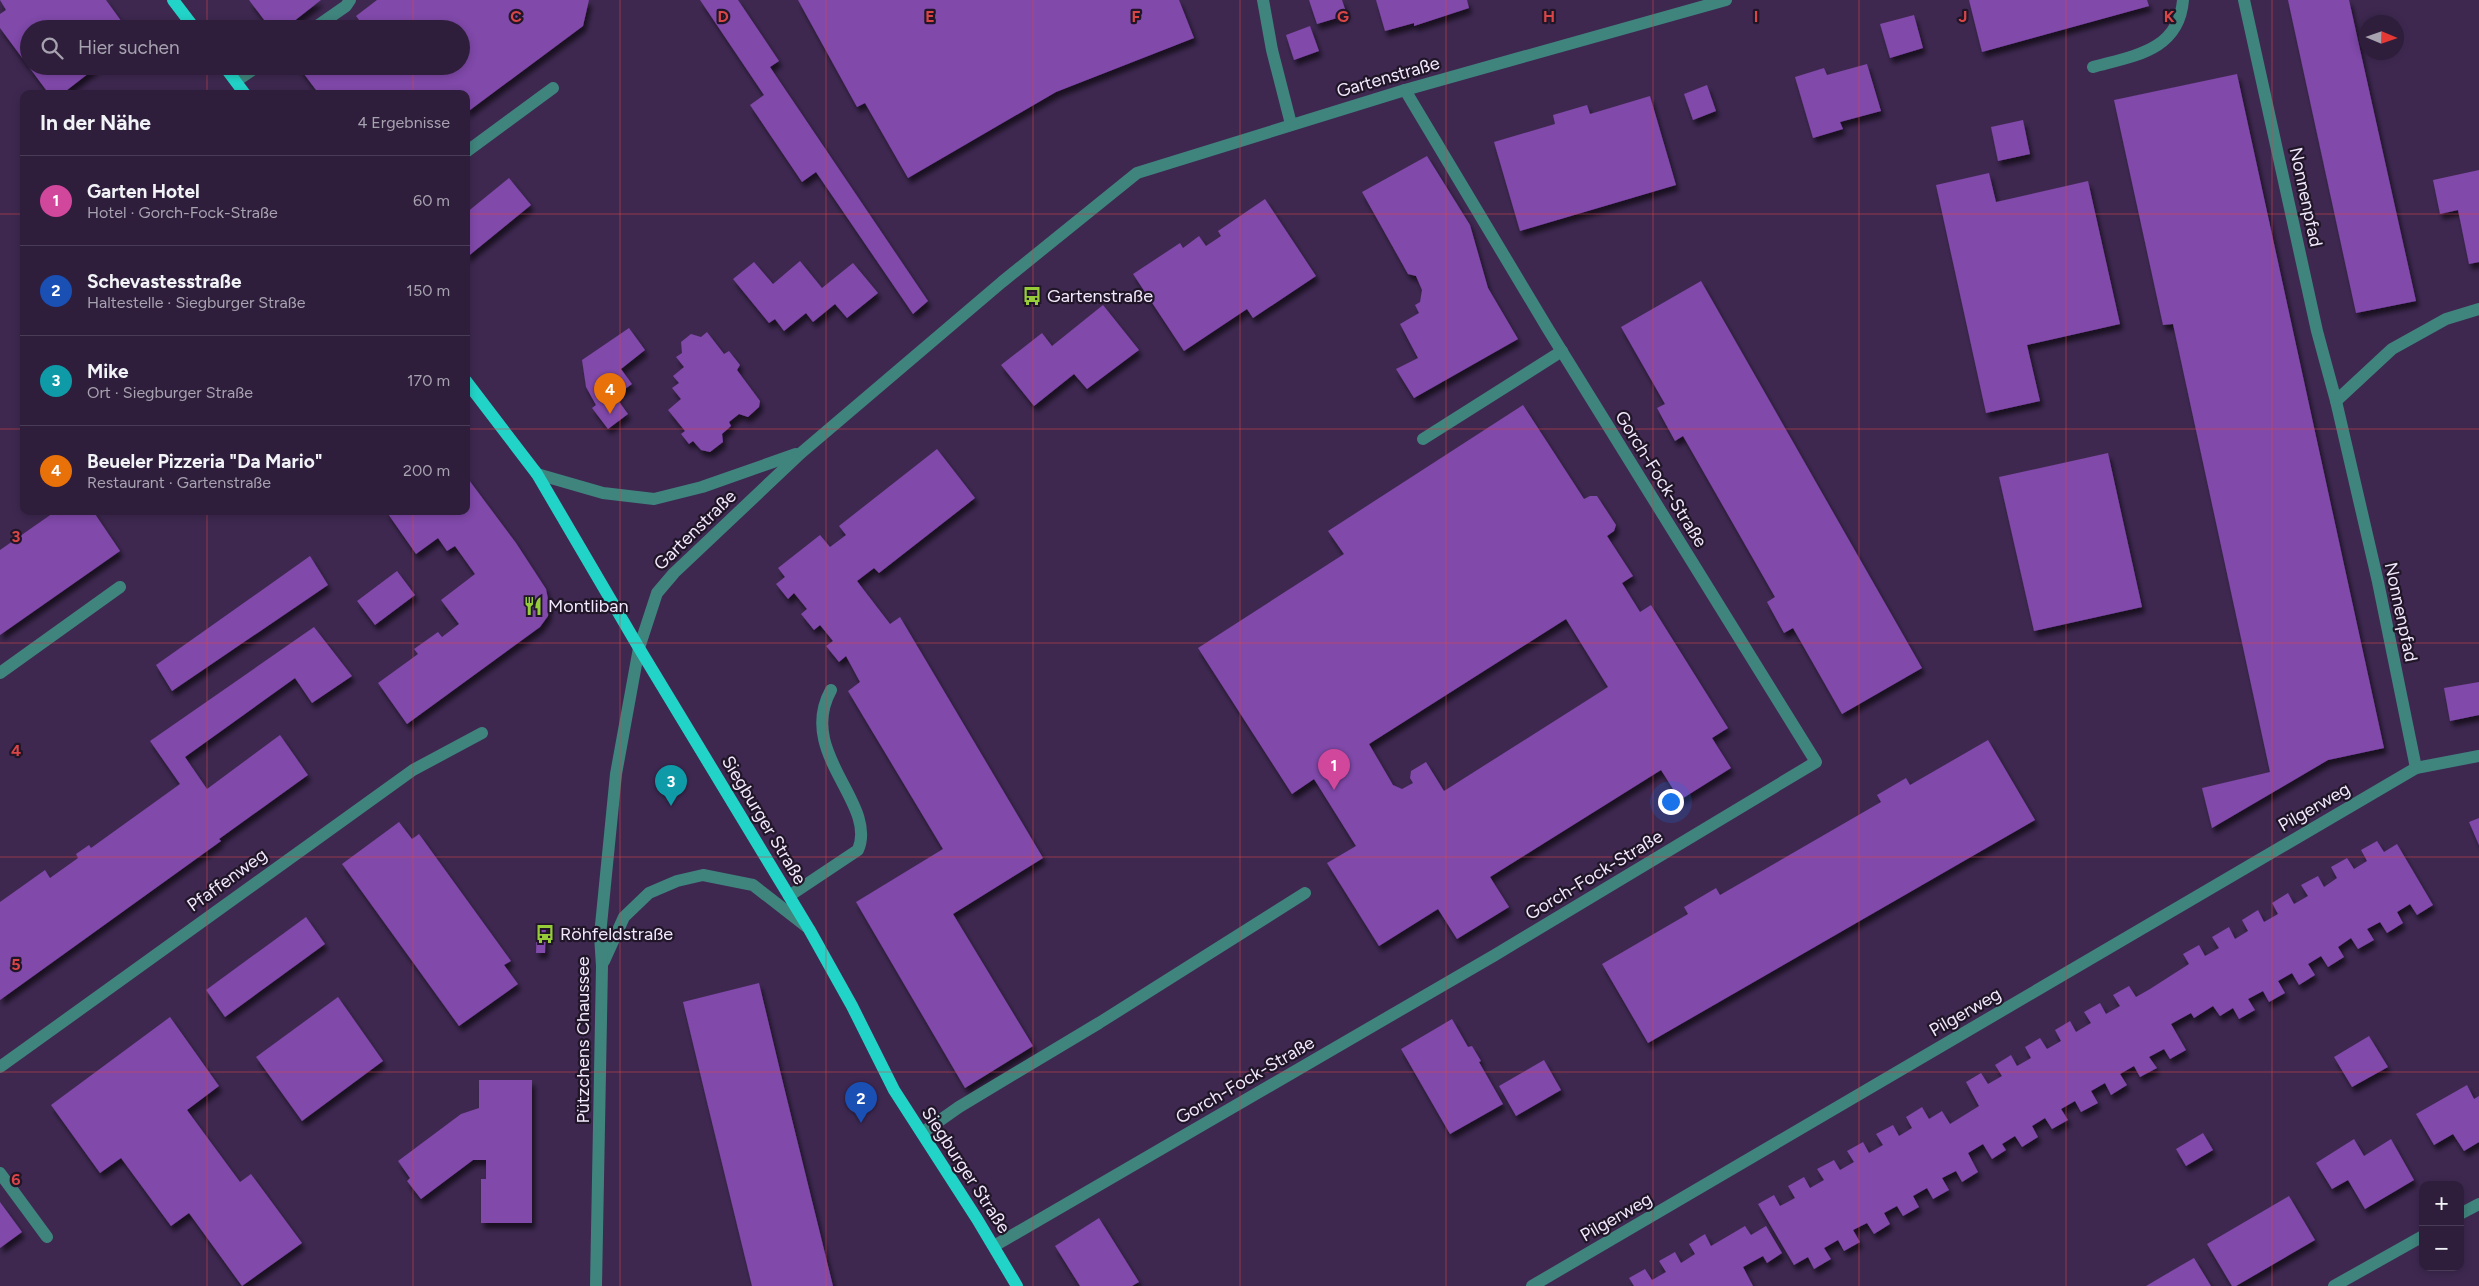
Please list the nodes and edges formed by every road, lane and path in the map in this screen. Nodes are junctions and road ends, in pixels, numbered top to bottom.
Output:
1 (174, 0) edge
2 (350, 0) edge
3 (1263, 0) edge
4 (1726, 0) edge
5 (2183, 0) edge
6 (2244, 0) edge
7 (188, 20) edge
8 (326, 20) edge
9 (2093, 66) dead end
10 (231, 75) edge
11 (245, 75) edge
12 (236, 81) junction
13 (553, 88) dead end
14 (243, 90) edge
15 (1405, 90) junction
16 (1291, 124) junction
17 (470, 149) edge
18 (2479, 309) edge
19 (1562, 350) junction
20 (470, 386) edge
21 (2336, 401) junction
22 (1423, 439) dead end
23 (801, 453) junction
24 (537, 474) junction
25 (120, 587) dead end
26 (639, 648) junction
27 (0, 673) edge
28 (830, 690) dead end
29 (482, 733) dead end
30 (2479, 756) edge
31 (2416, 768) junction
32 (1305, 893) dead end
33 (789, 896) junction
34 (810, 929) junction
35 (602, 966) junction
36 (0, 1067) edge
37 (922, 1133) junction
38 (0, 1173) edge
39 (2479, 1204) edge
40 (2464, 1212) edge
41 (47, 1237) dead end
42 (2419, 1238) edge
43 (994, 1246) junction
44 (596, 1286) edge
45 (1017, 1286) edge
46 (1532, 1286) edge
47 (2334, 1286) edge

1 - 7 main road
2 - 8 street
3 - 16 street
4 - 15 street, Gartenstraße
5 - 9 street
6 - 21 street, Nonnenpfad
10 - 12 main road
11 - 12 street
12 - 14 main road
13 - 17 street
15 - 16 street, Gartenstraße
15 - 19 street, Gorch-Fock-Straße
16 - 23 street, Gartenstraße
18 - 21 street
19 - 22 street
19 - 43 street, Gorch-Fock-Straße
20 - 24 main road, Siegburger Straße
21 - 31 street, Nonnenpfad
23 - 24 street, Gartenstraße
23 - 26 street, Gartenstraße
24 - 26 main road, Siegburger Straße
25 - 27 street
26 - 33 main road, Siegburger Straße
26 - 35 street, Pützchens Chaussee
28 - 33 street
29 - 36 street, Pfaffenweg
30 - 31 street
31 - 46 street, Pilgerweg
32 - 37 street
33 - 34 main road, Siegburger Straße
34 - 35 street
34 - 37 main road, Siegburger Straße
35 - 44 street, Pützchens Chaussee
37 - 43 main road, Siegburger Straße
38 - 41 street
39 - 40 street
42 - 47 street
43 - 45 main road, Siegburger Straße

